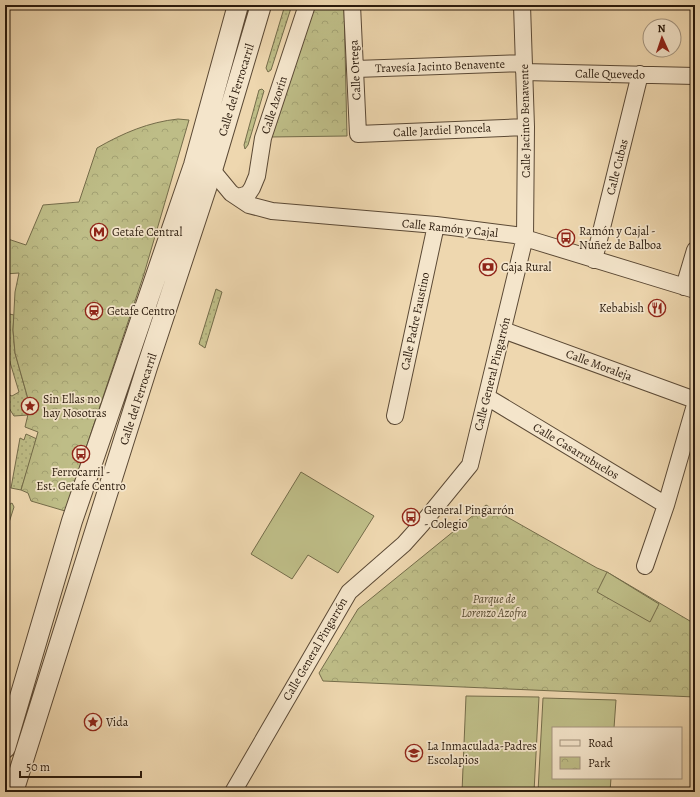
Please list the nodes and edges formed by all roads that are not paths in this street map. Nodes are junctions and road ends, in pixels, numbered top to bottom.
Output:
1 (238, 5) edge
2 (261, 5) edge
3 (307, 5) edge
4 (352, 5) edge
5 (522, 5) edge
6 (524, 67) junction
7 (356, 69) junction
8 (640, 74) junction
9 (695, 76) edge
10 (526, 127) junction
11 (358, 134) joint
12 (212, 170) junction
13 (238, 197) junction
14 (436, 225) junction
15 (525, 237) junction
16 (695, 250) edge
17 (594, 260) junction
18 (690, 289) edge
19 (503, 330) junction
20 (487, 397) junction
21 (695, 400) edge
22 (695, 405) edge
23 (395, 416) dead end
24 (666, 505) junction
25 (645, 566) dead end
26 (5, 748) edge
27 (13, 792) edge
28 (233, 792) edge

1 - 26 street, Calle del Ferrocarril
2 - 12 street, Calle del Ferrocarril
3 - 13 street, Calle Azorín
4 - 7 street, Calle Ortega
5 - 6 street, Calle Jacinto Benavente
6 - 7 street, Travesía Jacinto Benavente
6 - 8 street, Calle Quevedo
6 - 10 street, Calle Jacinto Benavente
7 - 11 street, Calle Ortega
8 - 9 street, Calle Quevedo
8 - 17 street, Calle Cubas
10 - 11 street, Calle Jardiel Poncela
10 - 15 street, Calle Jacinto Benavente
12 - 13 street, Calle Ramón y Cajal
12 - 27 street, Calle del Ferrocarril
13 - 14 street, Calle Ramón y Cajal
14 - 15 street, Calle Ramón y Cajal
14 - 23 street, Calle Padre Faustino
15 - 17 street, Calle Ramón y Cajal
15 - 19 street, Calle General Pingarrón
16 - 18 street
17 - 18 street, Calle Ramón y Cajal
19 - 20 street, Calle General Pingarrón
19 - 21 street, Calle Moraleja
20 - 24 street, Calle Casarrubuelos
20 - 28 street, Calle General Pingarrón
22 - 24 street
24 - 25 street

